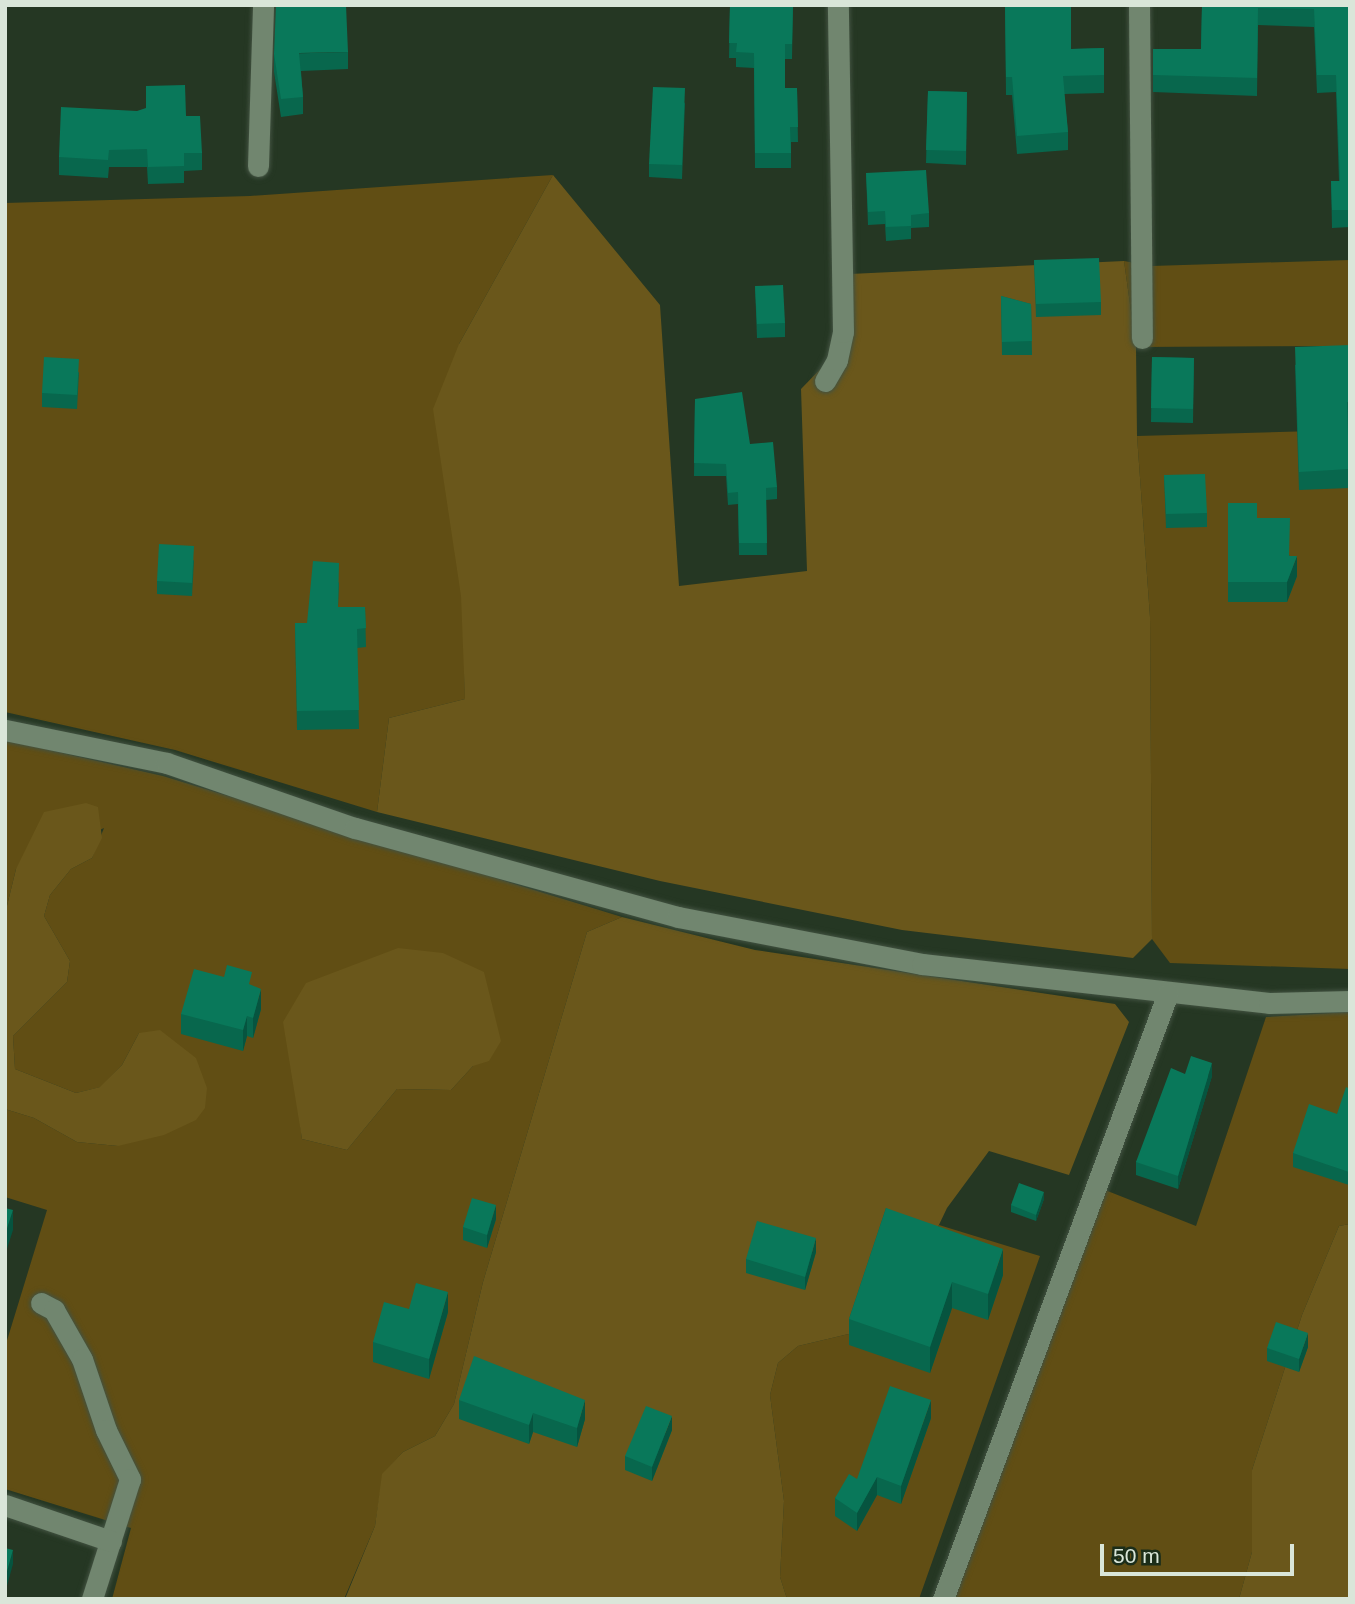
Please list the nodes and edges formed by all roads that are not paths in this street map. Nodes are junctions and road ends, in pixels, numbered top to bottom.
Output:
1 (263, 5) edge
2 (838, 5) edge
3 (1139, 5) edge
4 (258, 166) dead end
5 (1142, 338) dead end
6 (825, 381) dead end
7 (5, 730) edge
8 (1168, 993) junction
9 (1350, 1001) edge
10 (41, 1303) dead end
11 (5, 1505) edge
12 (111, 1541) junction
13 (92, 1599) edge
14 (943, 1599) edge

1 - 4 street
2 - 6 street
3 - 5 street
7 - 8 street
8 - 9 street
8 - 14 street
10 - 12 street
11 - 12 street
12 - 13 street

